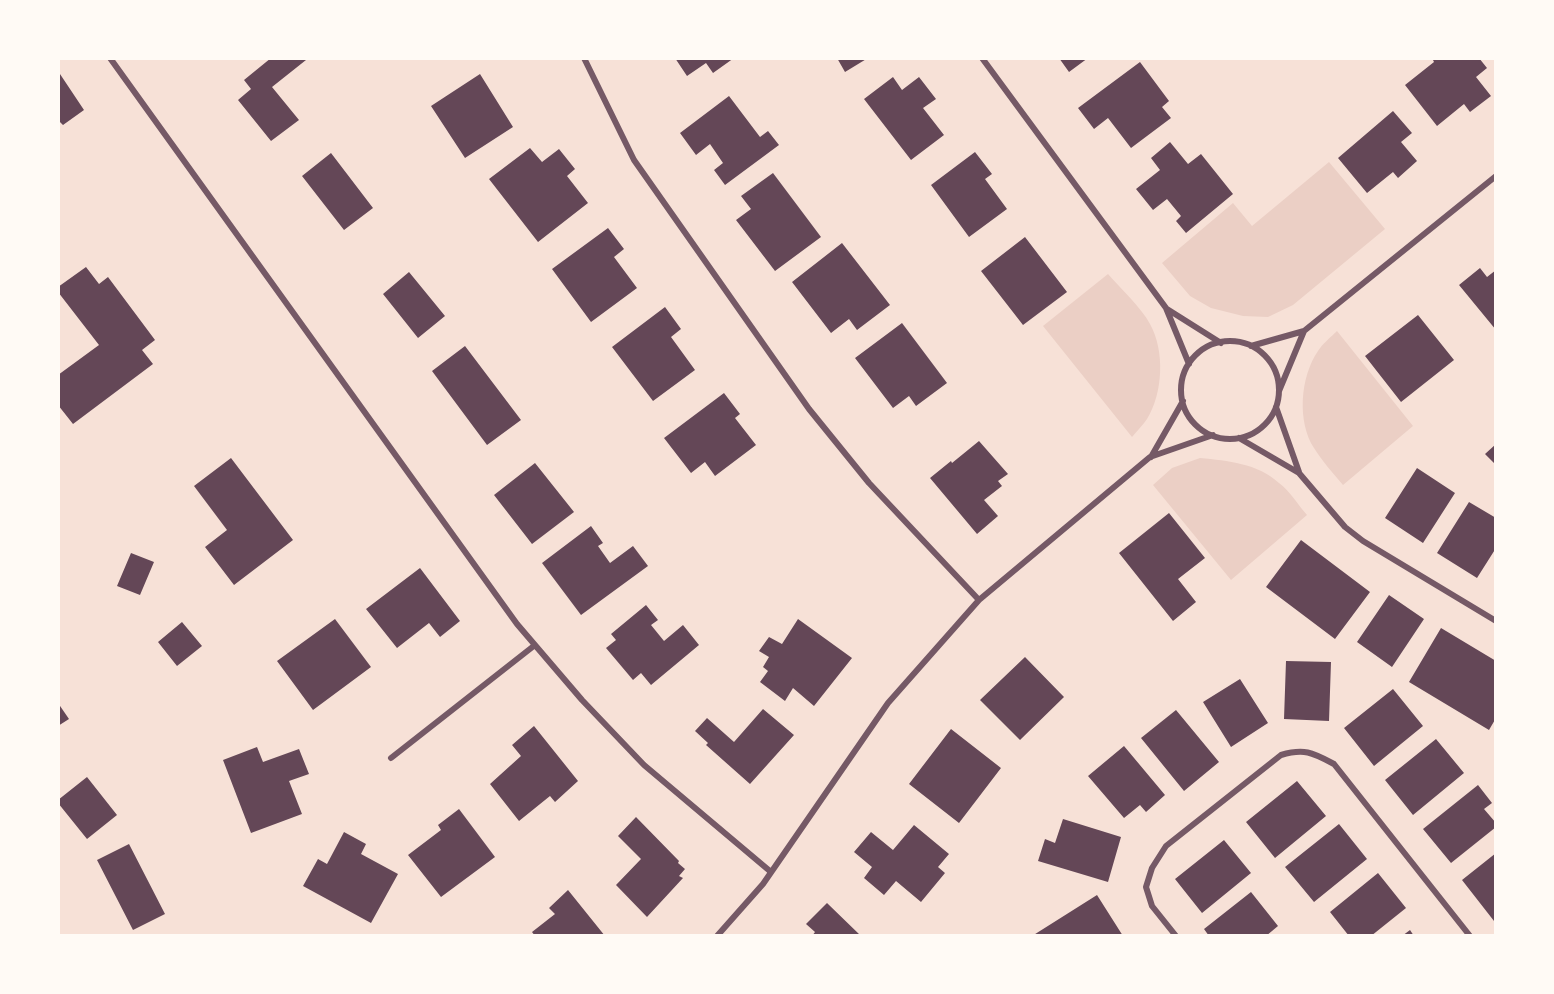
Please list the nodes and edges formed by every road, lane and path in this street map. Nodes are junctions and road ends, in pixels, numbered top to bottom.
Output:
1 (110, 58) edge
2 (584, 58) edge
3 (982, 58) edge
4 (1496, 176) edge
5 (1167, 308) junction
6 (1304, 331) junction
7 (1221, 343) junction
8 (1251, 346) junction
9 (1189, 364) junction
10 (1279, 391) junction
11 (1183, 401) junction
12 (1276, 407) junction
13 (1213, 435) junction
14 (1239, 438) junction
15 (1150, 457) junction
16 (1299, 473) junction
17 (979, 600) junction
18 (1495, 619) edge
19 (535, 645) junction
20 (391, 758) dead end
21 (771, 873) junction
22 (717, 936) edge
23 (1176, 936) edge
24 (1470, 936) edge

1 - 19 street
2 - 17 street
3 - 5 street
4 - 6 street
5 - 7 street
5 - 9 street
6 - 8 street
6 - 10 street
7 - 8 street
7 - 9 street
8 - 10 street
9 - 11 street
10 - 12 street
11 - 13 street
11 - 15 street
12 - 14 street
12 - 16 street
13 - 14 street
13 - 15 street
14 - 16 street
15 - 17 street
16 - 18 street
17 - 21 street
19 - 20 street
19 - 21 street
21 - 22 street
23 - 24 street

